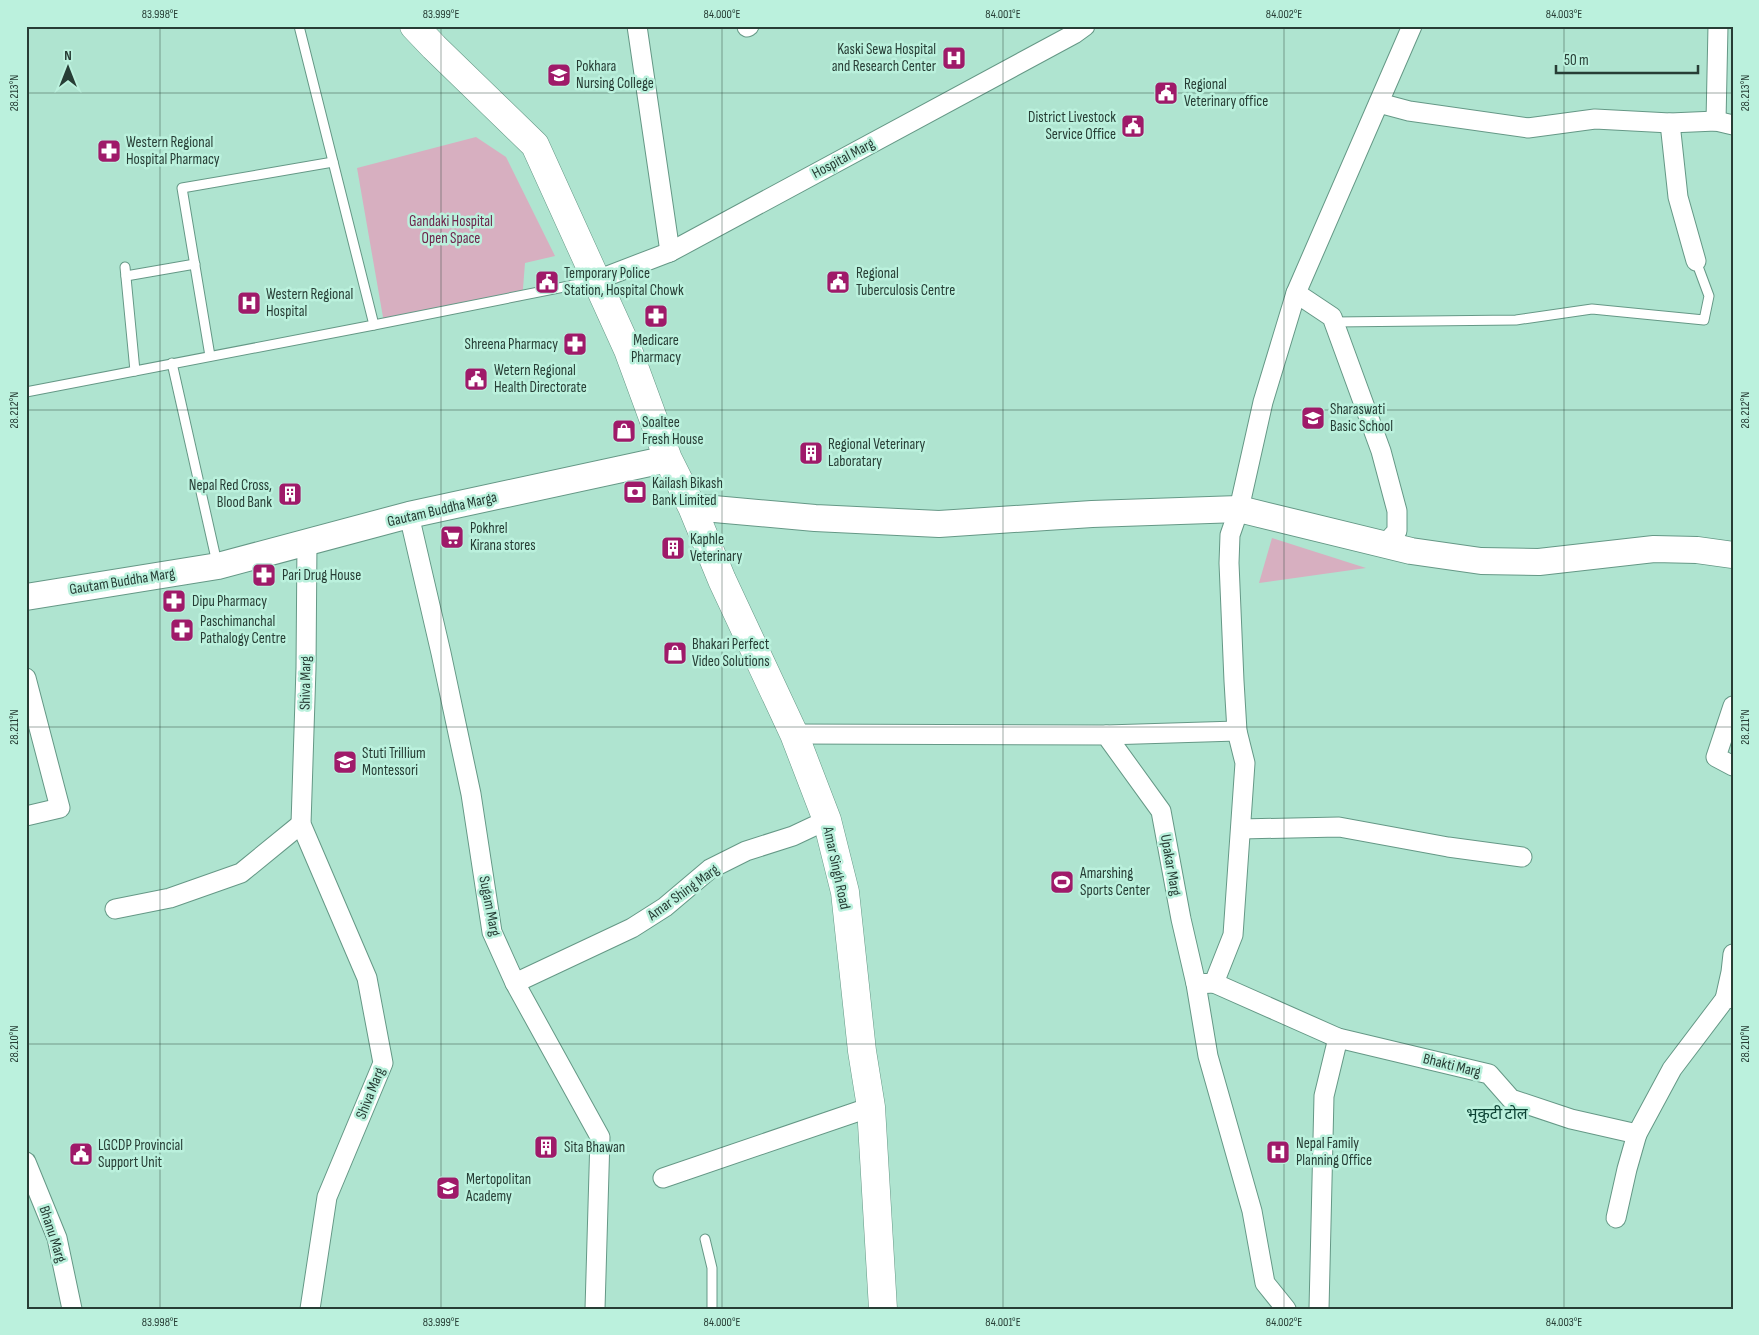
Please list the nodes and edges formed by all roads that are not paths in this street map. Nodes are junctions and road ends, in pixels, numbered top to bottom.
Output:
1 (299, 26) edge
2 (414, 26) edge
3 (637, 26) edge
4 (1412, 26) edge
5 (1718, 26) edge
6 (1076, 29) edge
7 (1379, 103) junction
8 (1670, 122) junction
9 (1724, 123) edge
10 (333, 162) junction
11 (670, 252) junction
12 (1696, 261) joint
13 (195, 264) junction
14 (597, 280) junction
15 (1296, 293) junction
16 (1334, 322) junction
17 (374, 325) junction
18 (210, 356) junction
19 (172, 364) junction
20 (135, 371) junction
21 (26, 392) edge
22 (668, 460) junction
23 (692, 507) junction
24 (1239, 509) junction
25 (409, 515) junction
26 (307, 541) junction
27 (1385, 544) junction
28 (1733, 555) edge
29 (218, 566) junction
30 (26, 597) edge
31 (26, 678) edge
32 (1733, 706) edge
33 (1237, 731) junction
34 (794, 734) junction
35 (1106, 735) junction
36 (1733, 766) edge
37 (26, 816) edge
38 (827, 820) junction
39 (301, 824) junction
40 (1241, 829) junction
41 (1522, 857) dead end
42 (115, 909) dead end
43 (1733, 954) edge
44 (515, 983) junction
45 (1205, 983) junction
46 (1729, 998) edge
47 (1338, 1038) junction
48 (871, 1107) junction
49 (1637, 1134) junction
50 (26, 1162) edge
51 (663, 1178) dead end
52 (1616, 1218) dead end
53 (705, 1239) dead end
54 (72, 1309) edge
55 (310, 1309) edge
56 (596, 1309) edge
57 (712, 1309) edge
58 (883, 1309) edge
59 (1286, 1309) edge
60 (1319, 1309) edge

1 - 10 lane
2 - 14 main road
3 - 11 street
4 - 7 street
5 - 9 street
6 - 11 street, Hospital Marg
7 - 8 street
7 - 15 street
8 - 9 street
8 - 12 street
10 - 13 lane
10 - 17 lane
11 - 14 street, Hospital Marg
12 - 16 lane
13 - 18 lane
13 - 20 lane
14 - 17 lane
14 - 22 main road
15 - 16 street
15 - 24 street
16 - 27 street
17 - 18 lane
18 - 19 lane
19 - 20 lane
19 - 29 lane
20 - 21 lane
22 - 23 main road, Amar Singh Road
22 - 25 main road, Gautam Buddha Marga
23 - 24 main road
23 - 34 main road, Amar Singh Road
24 - 27 main road
24 - 33 street
25 - 26 main road, Gautam Buddha Marga
25 - 44 street, Sugam Marg
26 - 29 main road, Gautam Buddha Marga
26 - 39 street, Shiva Marg
27 - 28 main road
29 - 30 main road, Gautam Buddha Marg
31 - 37 street
32 - 36 street
33 - 35 street
33 - 40 street
34 - 35 street
34 - 38 main road, Amar Singh Road
35 - 45 street, Upakar Marg
38 - 44 street, Amar Shing Marg
38 - 48 main road, Amar Singh Road
39 - 42 street
39 - 55 street, Shiva Marg
40 - 41 street
40 - 45 street
43 - 46 street
44 - 56 street, Sugam Marg
45 - 47 street, Bhakti Marg
45 - 59 street, Upakar Marg
46 - 49 street
47 - 49 street, Bhakti Marg
47 - 60 street
48 - 51 street
48 - 58 main road, Amar Singh Road
49 - 52 street
50 - 54 street, Bhanu Marg
53 - 57 lane

